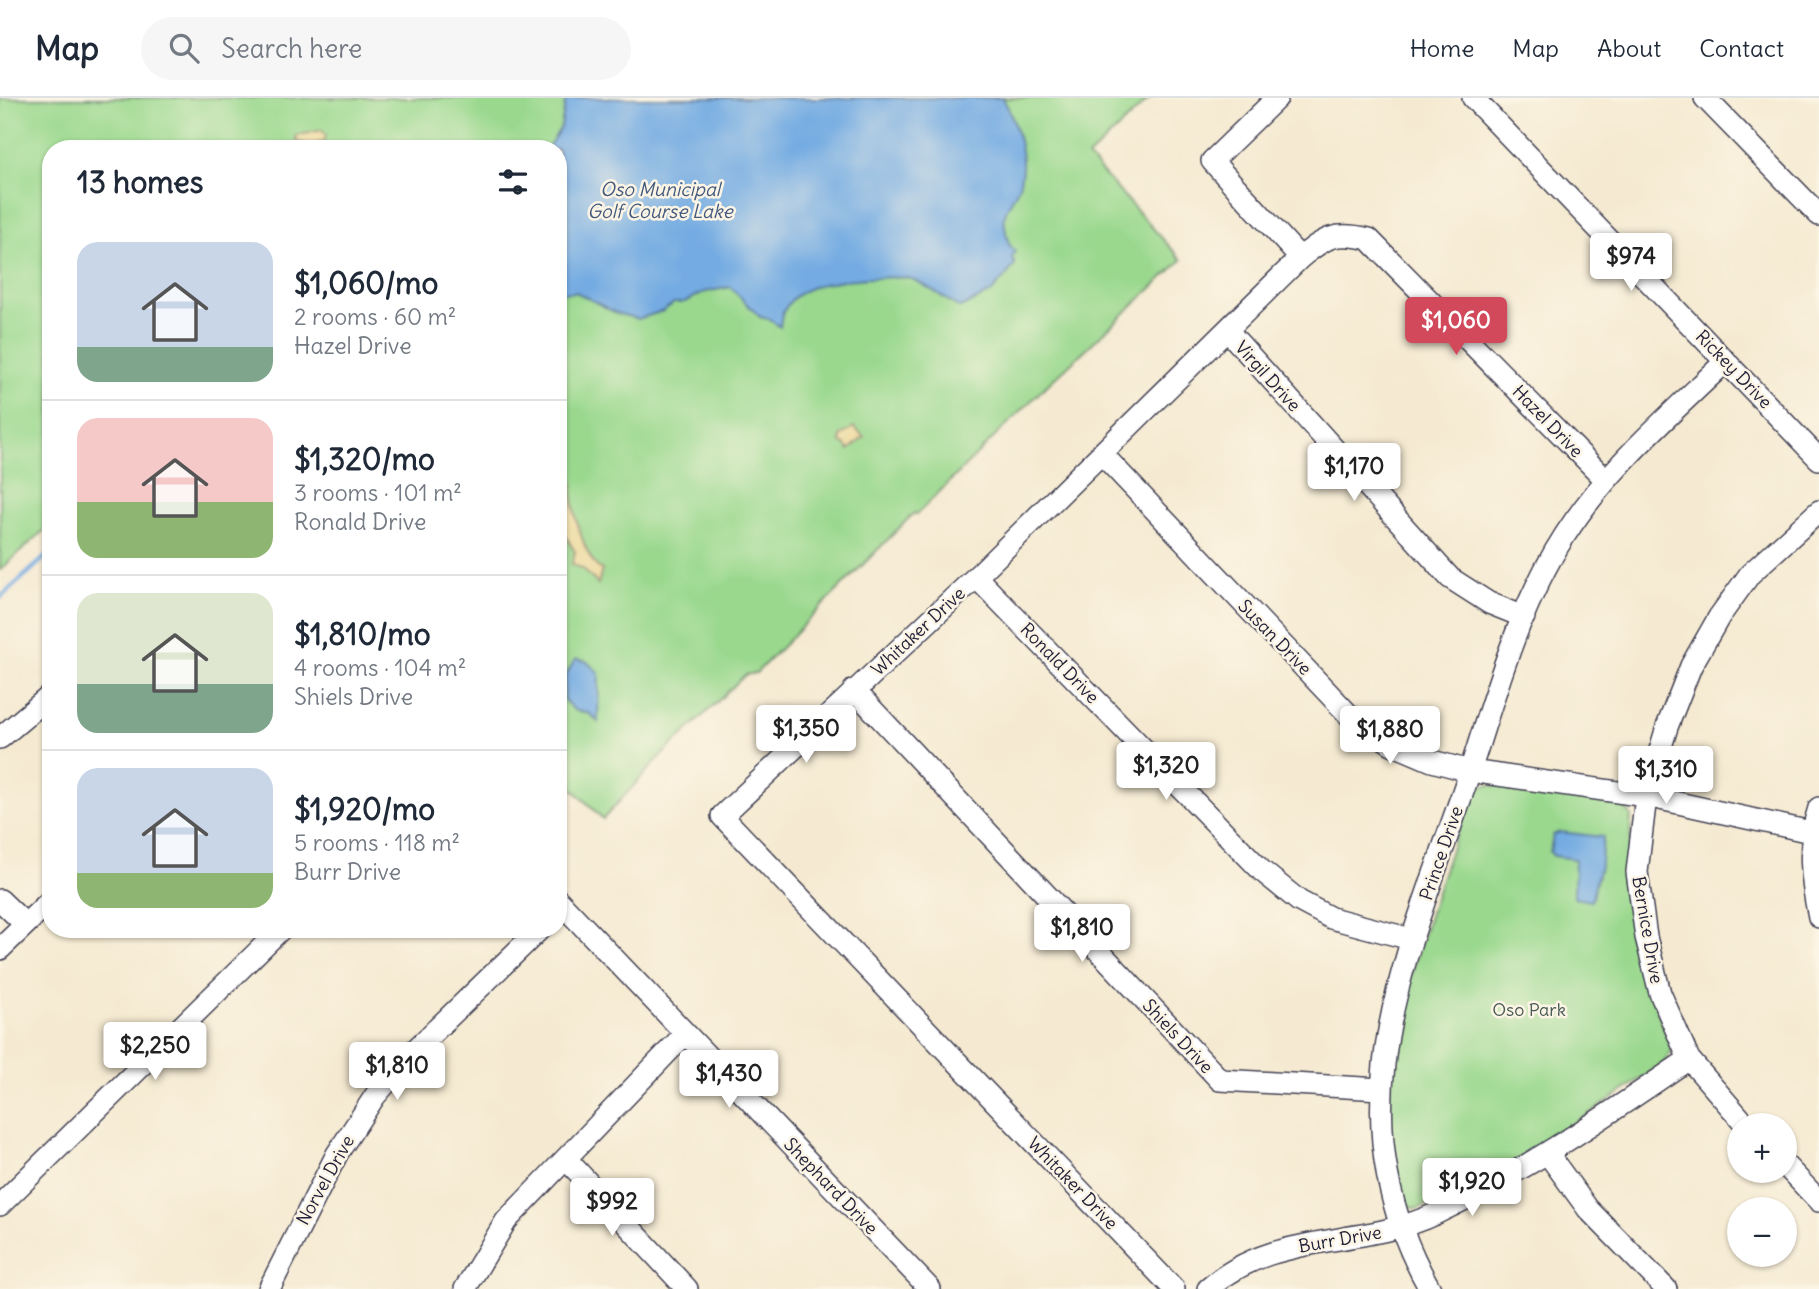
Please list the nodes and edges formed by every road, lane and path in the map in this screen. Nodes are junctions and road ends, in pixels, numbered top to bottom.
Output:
1 (1278, 98) edge
2 (1473, 98) edge
3 (1705, 98) edge
4 (1819, 215) edge
5 (1300, 258) junction
6 (1227, 330) junction
7 (1726, 360) junction
8 (1102, 454) junction
9 (1819, 459) edge
10 (1605, 479) junction
11 (1819, 511) edge
12 (976, 577) junction
13 (1524, 617) junction
14 (854, 690) junction
15 (42, 703) edge
16 (0, 738) edge
17 (1470, 771) junction
18 (1646, 796) junction
19 (1819, 808) edge
20 (1811, 832) junction
21 (0, 900) edge
22 (42, 908) edge
23 (567, 913) edge
24 (1819, 917) edge
25 (25, 924) junction
26 (272, 938) edge
27 (531, 938) edge
28 (1411, 939) junction
29 (0, 950) edge
30 (685, 1034) junction
31 (1689, 1059) junction
32 (1381, 1089) junction
33 (1736, 1113) edge
34 (1549, 1154) junction
35 (566, 1159) junction
36 (1797, 1178) edge
37 (1819, 1201) edge
38 (0, 1205) edge
39 (1402, 1227) junction
40 (269, 1289) edge
41 (465, 1289) edge
42 (687, 1289) edge
43 (930, 1289) edge
44 (1174, 1289) edge
45 (1208, 1289) edge
46 (1430, 1289) edge
47 (1666, 1289) edge

1 - 5 street
2 - 7 street, Rickey Drive
3 - 4 street
5 - 6 street, Whitaker Drive
5 - 10 street, Hazel Drive
6 - 8 street, Whitaker Drive
6 - 13 street, Virgil Drive
7 - 9 street, Rickey Drive
7 - 10 street, Prince Drive
8 - 12 street, Whitaker Drive
8 - 17 street, Susan Drive
10 - 13 street, Prince Drive
11 - 18 street, Bernice Drive
12 - 14 street, Whitaker Drive
12 - 28 street, Ronald Drive
13 - 17 street, Prince Drive
14 - 32 street, Shiels Drive
14 - 44 street, Whitaker Drive
15 - 16 street
17 - 18 street, Susan Drive
17 - 28 street, Prince Drive
18 - 20 street, Susan Drive
18 - 31 street, Bernice Drive
19 - 20 street
20 - 24 street
21 - 25 street
22 - 25 street
23 - 30 street, Shephard Drive
25 - 29 street
26 - 38 street
27 - 40 street, Norvel Drive
28 - 32 street, Prince Drive
30 - 35 street
30 - 43 street, Shephard Drive
31 - 33 street, Bernice Drive
31 - 34 street, Burr Drive
32 - 39 street, Prince Drive
34 - 39 street, Burr Drive
34 - 47 street
35 - 41 street
35 - 42 street
36 - 37 street
39 - 45 street, Burr Drive
39 - 46 street, Prince Drive

